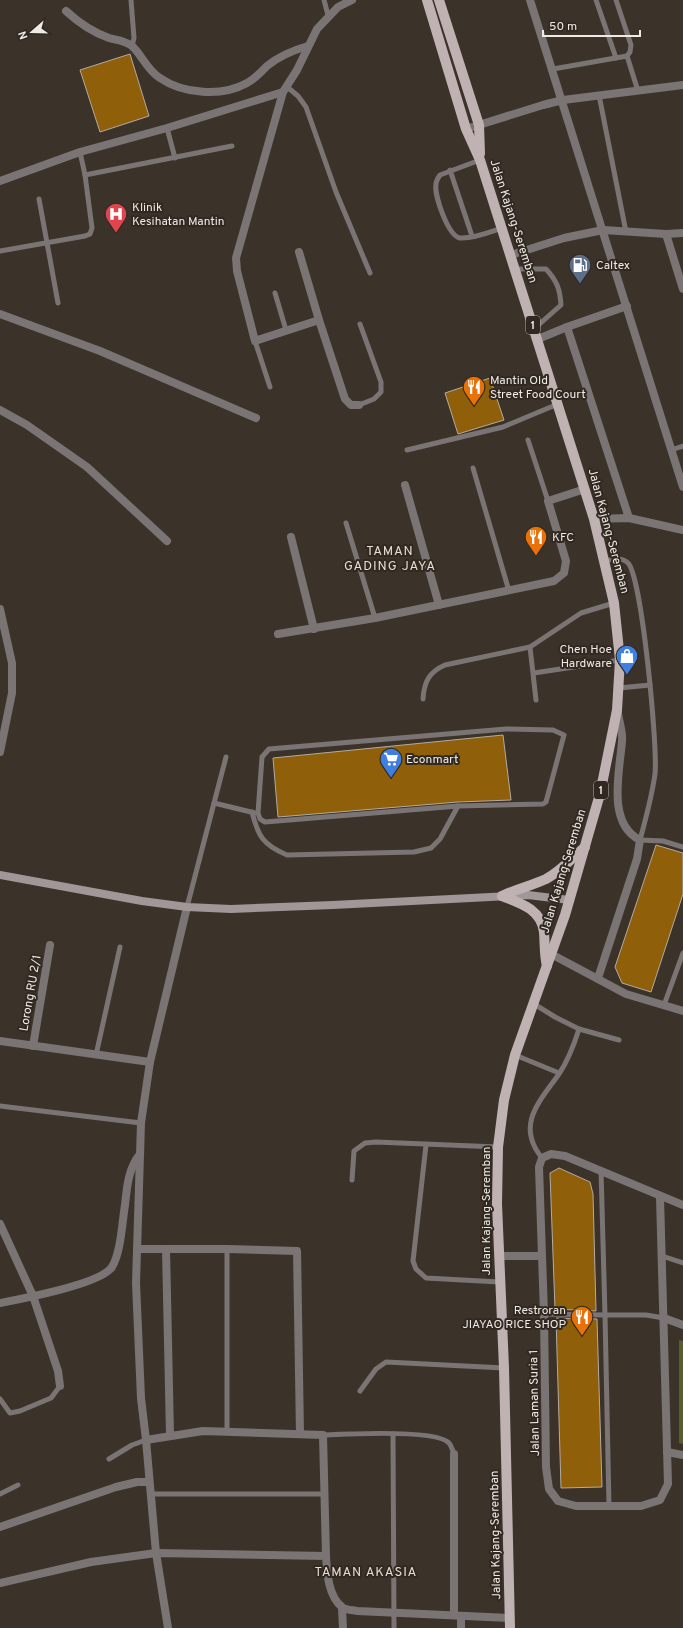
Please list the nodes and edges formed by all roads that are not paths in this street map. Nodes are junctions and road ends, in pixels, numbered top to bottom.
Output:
1 (131, 0) edge
2 (324, 0) edge
3 (352, 0) edge
4 (427, 0) edge
5 (439, 0) edge
6 (530, 0) edge
7 (596, 0) edge
8 (616, 0) edge
9 (66, 11) dead end
10 (328, 15) junction
11 (132, 46) junction
12 (308, 46) junction
13 (627, 56) junction
14 (616, 58) junction
15 (553, 69) junction
16 (683, 85) edge
17 (285, 89) junction
18 (638, 91) junction
19 (599, 95) junction
20 (563, 100) junction
21 (479, 125) junction
22 (167, 128) junction
23 (466, 129) junction
24 (232, 146) dead end
25 (80, 152) junction
26 (174, 158) junction
27 (480, 160) junction
28 (450, 170) junction
29 (85, 175) junction
30 (0, 181) edge
31 (40, 199) dead end
32 (502, 228) junction
33 (603, 230) junction
34 (626, 232) junction
35 (683, 233) edge
36 (666, 234) junction
37 (472, 236) junction
38 (47, 243) junction
39 (0, 251) edge
40 (299, 252) dead end
41 (511, 255) junction
42 (516, 269) junction
43 (370, 273) dead end
44 (683, 290) edge
45 (275, 293) dead end
46 (58, 303) dead end
47 (627, 306) junction
48 (0, 314) edge
49 (319, 320) junction
50 (360, 324) dead end
51 (567, 327) junction
52 (534, 328) junction
53 (286, 330) junction
54 (538, 339) junction
55 (255, 341) junction
56 (270, 387) dead end
57 (558, 404) junction
58 (359, 405) joint
59 (0, 410) edge
60 (256, 418) dead end
61 (528, 440) dead end
62 (683, 446) edge
63 (407, 450) dead end
64 (672, 450) junction
65 (473, 468) dead end
66 (405, 485) dead end
67 (683, 487) edge
68 (585, 489) junction
69 (548, 501) junction
70 (629, 518) junction
71 (594, 519) junction
72 (346, 523) dead end
73 (683, 530) edge
74 (291, 537) dead end
75 (167, 541) dead end
76 (606, 561) junction
77 (509, 591) junction
78 (614, 603) junction
79 (439, 606) junction
80 (0, 609) edge
81 (375, 618) junction
82 (314, 629) junction
83 (278, 634) dead end
84 (530, 648) junction
85 (620, 660) junction
86 (534, 673) junction
87 (650, 685) junction
88 (619, 688) junction
89 (423, 699) dead end
90 (536, 700) dead end
91 (617, 710) junction
92 (0, 752) edge
93 (226, 757) dead end
94 (214, 802) junction
95 (458, 806) junction
96 (252, 812) junction
97 (258, 813) junction
98 (640, 840) junction
99 (585, 847) junction
100 (683, 847) edge
101 (0, 875) edge
102 (502, 896) junction
103 (569, 900) junction
104 (187, 907) junction
105 (50, 945) dead end
106 (120, 946) dead end
107 (683, 953) edge
108 (551, 954) junction
109 (547, 966) junction
110 (598, 978) junction
111 (534, 1004) junction
112 (664, 1005) junction
113 (683, 1011) edge
114 (579, 1028) junction
115 (619, 1040) dead end
116 (0, 1041) edge
117 (32, 1046) junction
118 (96, 1055) junction
119 (515, 1055) junction
120 (150, 1062) junction
121 (559, 1073) junction
122 (0, 1106) edge
123 (141, 1123) junction
124 (426, 1145) junction
125 (498, 1147) junction
126 (140, 1154) junction
127 (542, 1158) junction
128 (601, 1170) junction
129 (352, 1180) dead end
130 (660, 1197) junction
131 (683, 1205) edge
132 (0, 1224) edge
133 (166, 1249) junction
134 (227, 1249) junction
135 (137, 1250) junction
136 (499, 1256) junction
137 (542, 1256) junction
138 (662, 1256) junction
139 (683, 1263) edge
140 (499, 1282) junction
141 (33, 1296) junction
142 (0, 1303) edge
143 (544, 1314) junction
144 (605, 1315) junction
145 (664, 1318) junction
146 (683, 1325) edge
147 (504, 1368) junction
148 (60, 1386) joint
149 (360, 1391) dead end
150 (0, 1399) edge
151 (227, 1431) junction
152 (300, 1434) junction
153 (393, 1434) junction
154 (170, 1435) junction
155 (323, 1435) junction
156 (146, 1440) junction
157 (667, 1452) junction
158 (454, 1454) joint
159 (683, 1454) edge
160 (109, 1459) dead end
161 (150, 1482) junction
162 (18, 1485) dead end
163 (0, 1494) edge
164 (151, 1494) junction
165 (324, 1494) junction
166 (609, 1506) junction
167 (0, 1527) edge
168 (156, 1553) junction
169 (326, 1556) junction
170 (0, 1583) edge
171 (342, 1608) junction
172 (393, 1613) junction
173 (457, 1616) junction
174 (510, 1623) edge
175 (168, 1628) edge
176 (343, 1628) edge
177 (394, 1628) edge
178 (461, 1628) edge

1 - 11 lane
2 - 10 lane
3 - 10 street
4 - 23 main road, Jalan Kajang-Seremban / 1
5 - 21 main road
6 - 15 street
7 - 14 lane
8 - 13 lane
9 - 11 street
10 - 12 street
11 - 12 street
12 - 17 street
13 - 14 lane
13 - 18 lane
14 - 15 lane
15 - 20 street
16 - 18 street
17 - 22 street
17 - 43 lane
17 - 55 street
18 - 19 street
19 - 20 street
19 - 34 lane
20 - 21 street
20 - 33 street
21 - 23 street
21 - 27 main road
22 - 25 street
22 - 26 lane
23 - 27 main road, Jalan Kajang-Seremban / 1
24 - 26 lane
25 - 29 lane
25 - 30 street
26 - 29 lane
27 - 28 lane
27 - 32 main road, Jalan Kajang-Seremban / 1
28 - 37 lane
28 - 37 lane
29 - 38 lane
31 - 38 lane
32 - 37 lane
32 - 41 main road, Jalan Kajang-Seremban / 1
33 - 34 street
33 - 41 street
33 - 47 street
34 - 36 street
35 - 36 street
36 - 44 street
38 - 39 lane
38 - 46 lane
40 - 49 street
41 - 42 main road, Jalan Kajang-Seremban / 1
42 - 52 main road, Jalan Kajang-Seremban / 1
42 - 52 lane
45 - 53 lane
47 - 51 street
47 - 64 street
48 - 60 street
49 - 53 street
49 - 58 street
50 - 58 lane
51 - 54 street
51 - 70 street
52 - 54 main road, Jalan Kajang-Seremban / 1
53 - 55 street
54 - 57 main road, Jalan Kajang-Seremban / 1
55 - 56 lane
57 - 63 lane
57 - 68 main road, Jalan Kajang-Seremban / 1
59 - 75 street
61 - 69 lane
62 - 64 lane
64 - 67 street
65 - 77 lane
66 - 79 street
68 - 69 street
68 - 71 main road, Jalan Kajang-Seremban / 1
69 - 77 street
70 - 71 street
70 - 73 street
71 - 76 main road, Jalan Kajang-Seremban / 1
72 - 81 lane
74 - 82 street
76 - 78 main road, Jalan Kajang-Seremban / 1
76 - 87 lane
77 - 79 street
78 - 84 lane
78 - 85 main road, Jalan Kajang-Seremban / 1
79 - 81 street
80 - 92 street
81 - 82 street
82 - 83 street
84 - 86 lane
84 - 89 lane
85 - 86 lane
85 - 88 main road, Jalan Kajang-Seremban / 1
86 - 90 lane
87 - 88 lane
87 - 98 lane
88 - 91 main road, Jalan Kajang-Seremban / 1
91 - 98 street
91 - 99 main road, Jalan Kajang-Seremban / 1
93 - 94 lane
94 - 96 lane
94 - 104 lane
95 - 96 lane
95 - 97 lane
95 - 97 lane
96 - 97 lane
98 - 100 lane
98 - 110 street
99 - 102 main road
99 - 103 main road, Jalan Kajang-Seremban / 1
101 - 104 main road
102 - 103 main road
102 - 104 main road
102 - 109 main road
103 - 108 main road, Jalan Kajang-Seremban / 1
104 - 120 street
105 - 117 street, Lorong RU 2/1
106 - 118 lane
107 - 112 lane
108 - 109 main road, Jalan Kajang-Seremban / 1
108 - 110 street
109 - 111 main road, Jalan Kajang-Seremban / 1
110 - 112 street
111 - 114 lane
111 - 119 main road, Jalan Kajang-Seremban / 1
112 - 113 street
114 - 115 lane
114 - 121 lane
116 - 117 street
117 - 118 street
118 - 120 street
119 - 121 lane
119 - 125 main road, Jalan Kajang-Seremban / 1
120 - 123 street
121 - 127 lane
122 - 123 lane
123 - 126 street
124 - 125 lane
124 - 129 lane
124 - 140 lane
125 - 136 main road, Jalan Kajang-Seremban / 1
126 - 135 street
126 - 141 street
127 - 128 street
127 - 137 street, Jalan Laman Suria 1
128 - 130 street
128 - 144 lane
130 - 131 street
130 - 138 street
132 - 141 street
133 - 134 street
133 - 135 street
133 - 154 street
134 - 151 lane
134 - 152 street
135 - 156 street
136 - 137 street
136 - 140 main road, Jalan Kajang-Seremban / 1
137 - 143 street, Jalan Laman Suria 1
138 - 139 lane
138 - 145 street
140 - 147 main road, Jalan Kajang-Seremban / 1
141 - 142 street
141 - 148 street
143 - 144 lane
143 - 166 street, Jalan Laman Suria 1
144 - 145 lane
144 - 166 lane
145 - 146 street
145 - 157 street
147 - 149 lane
147 - 174 main road, Jalan Kajang-Seremban / 1
148 - 150 lane
151 - 152 street
151 - 154 street
152 - 155 street
153 - 155 lane
153 - 158 lane
153 - 172 lane
154 - 156 street
155 - 165 street
156 - 160 lane
156 - 161 street
157 - 159 street
157 - 166 street
158 - 173 street
161 - 164 street
161 - 167 street
162 - 163 lane
164 - 165 lane
164 - 168 street
165 - 169 street
168 - 169 street
168 - 170 street
168 - 175 street
169 - 171 street
171 - 172 street
171 - 176 street
172 - 173 street
172 - 177 lane
173 - 174 street
173 - 178 street

